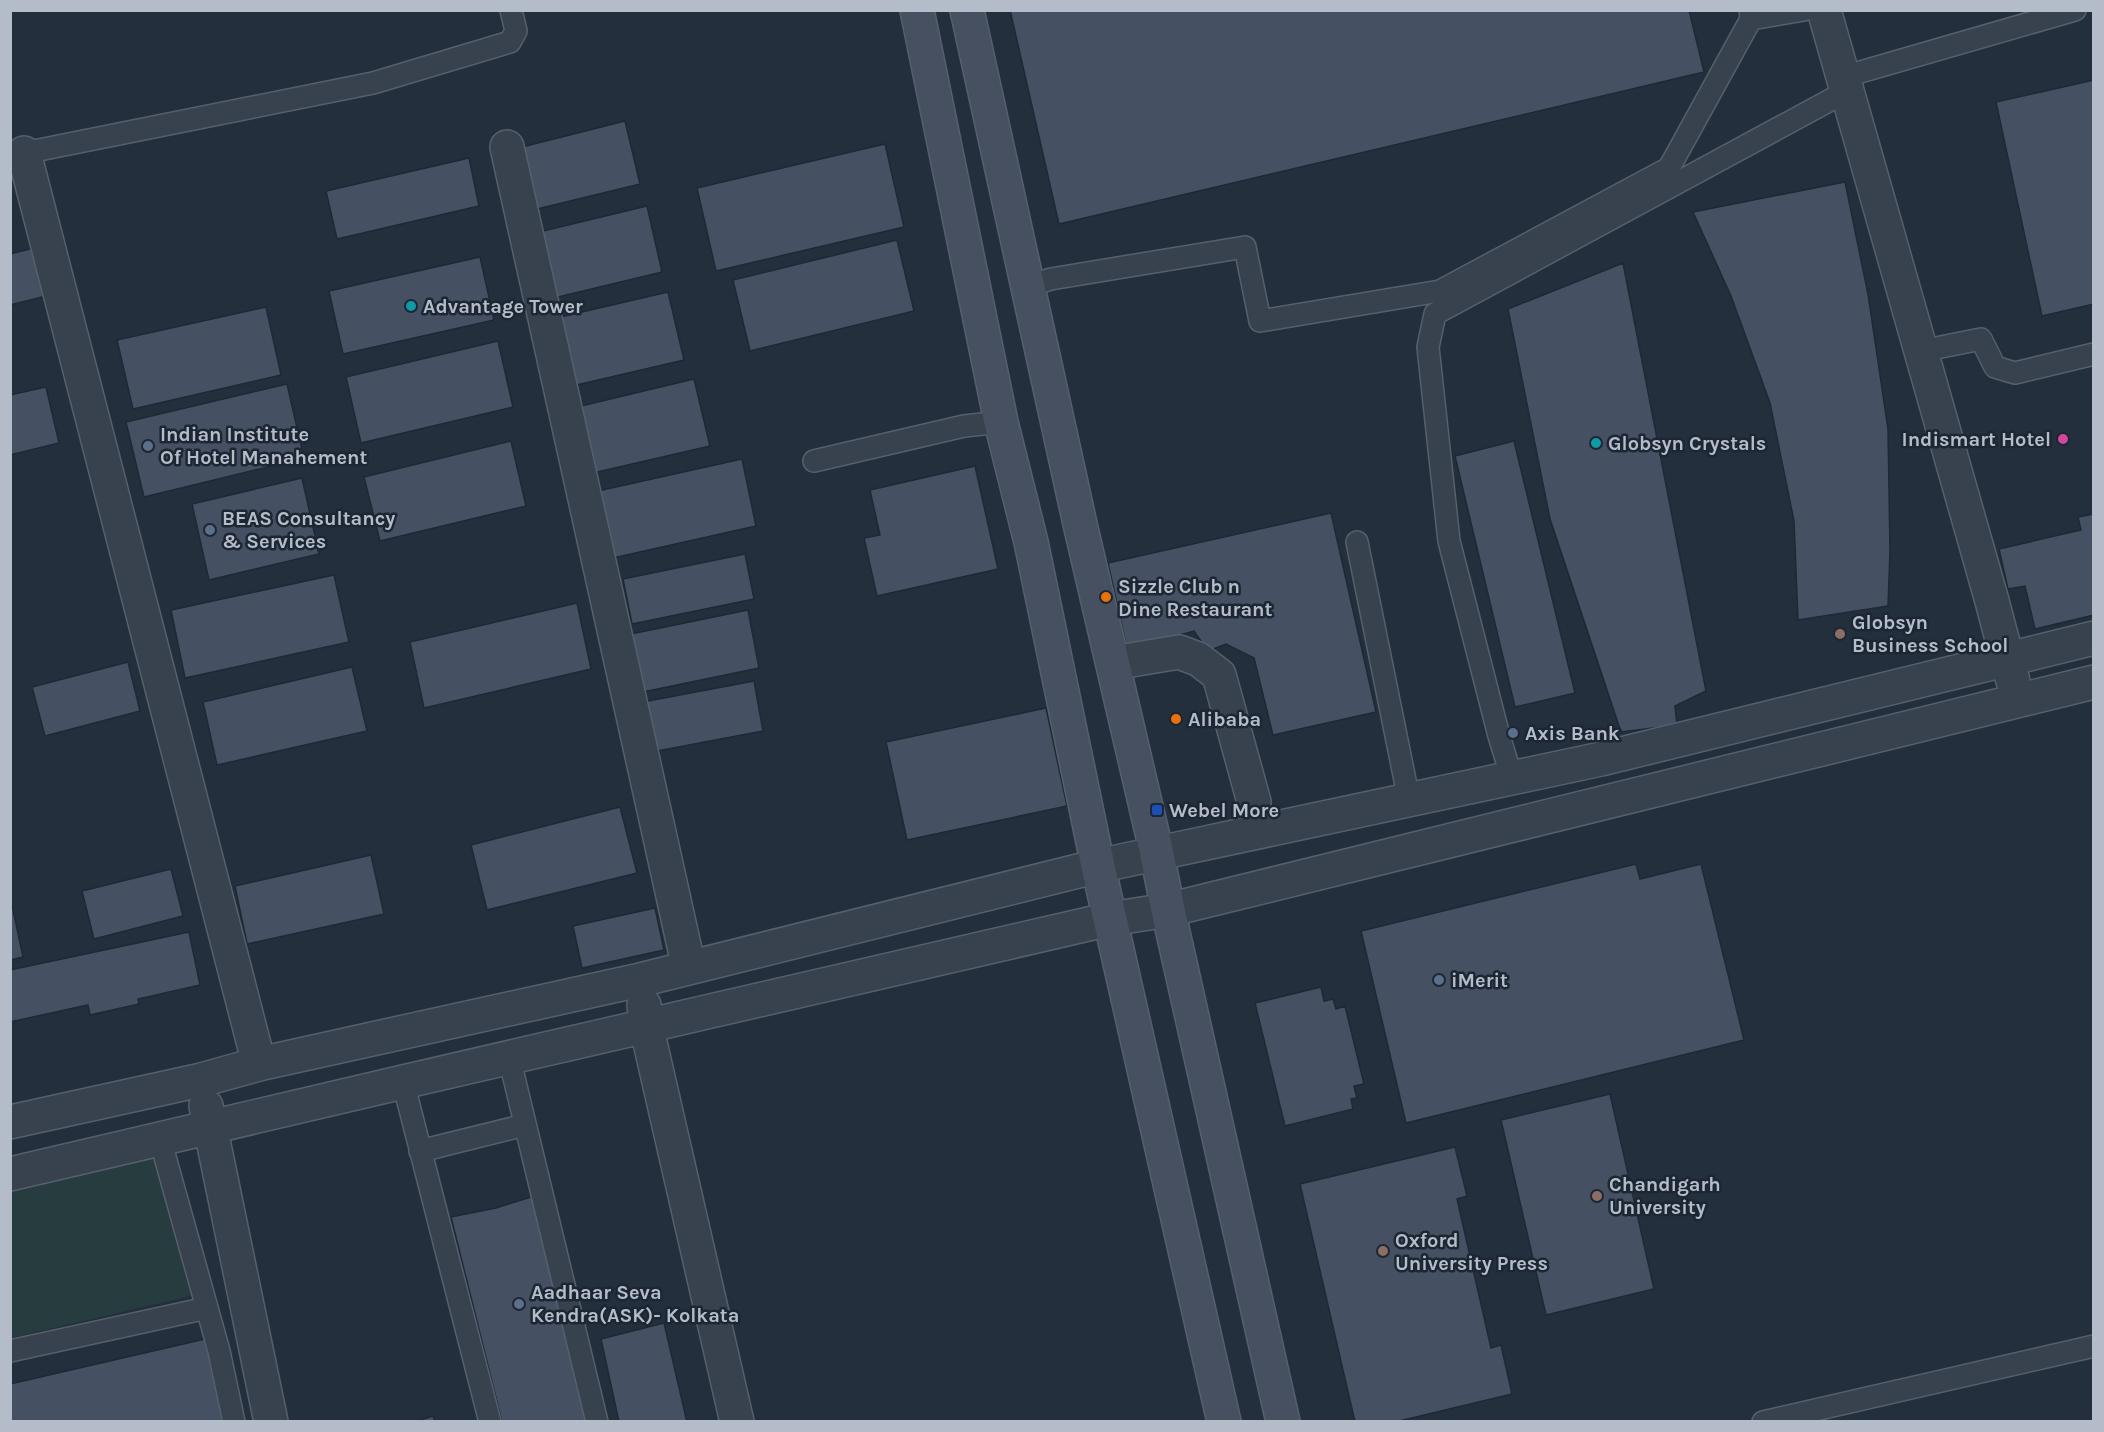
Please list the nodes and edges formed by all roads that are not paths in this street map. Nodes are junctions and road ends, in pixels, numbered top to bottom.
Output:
1 (511, 10) edge
2 (917, 10) edge
3 (967, 10) edge
4 (1804, 10) edge
5 (1824, 10) edge
6 (2075, 10) edge
7 (1750, 15) edge
8 (1845, 84) junction
9 (507, 147) dead end
10 (17, 155) edge
11 (1028, 285) junction
12 (1921, 351) junction
13 (2094, 354) edge
14 (1001, 422) junction
15 (814, 461) dead end
16 (1357, 542) dead end
17 (2094, 638) edge
18 (2008, 660) junction
19 (1113, 663) junction
20 (2094, 682) edge
21 (2017, 700) junction
22 (1512, 778) junction
23 (1409, 800) junction
24 (1254, 802) dead end
25 (1157, 854) junction
26 (1098, 866) junction
27 (1168, 910) junction
28 (1110, 919) junction
29 (689, 968) junction
30 (640, 980) junction
31 (646, 1025) junction
32 (509, 1057) junction
33 (259, 1064) junction
34 (201, 1080) junction
35 (403, 1082) junction
36 (10, 1122) edge
37 (525, 1125) junction
38 (210, 1127) junction
39 (160, 1139) junction
40 (420, 1151) junction
41 (10, 1174) edge
42 (207, 1308) junction
43 (2094, 1346) edge
44 (10, 1351) edge
45 (234, 1422) edge
46 (271, 1422) edge
47 (490, 1422) edge
48 (597, 1422) edge
49 (737, 1422) edge
50 (1224, 1422) edge
51 (1283, 1422) edge
52 (1763, 1422) edge

1 - 10 lane
2 - 14 main road
3 - 11 main road
4 - 7 lane
5 - 8 street
6 - 8 lane
7 - 11 lane
8 - 12 street
8 - 22 lane
9 - 29 street
10 - 33 street
11 - 19 main road
12 - 13 lane
12 - 18 street
14 - 15 lane
14 - 26 main road
16 - 23 lane
17 - 18 street
18 - 21 street
18 - 22 street
19 - 24 street
19 - 25 main road
20 - 21 street
21 - 27 street
22 - 23 street
23 - 25 street
25 - 26 street
25 - 27 main road
26 - 28 main road
26 - 29 street
27 - 28 street
27 - 51 main road
28 - 31 street
28 - 50 main road
29 - 30 street
30 - 31 street
30 - 33 street
31 - 32 street
31 - 49 street
32 - 35 street
32 - 37 lane
33 - 34 street
34 - 36 street
34 - 38 street
35 - 38 street
35 - 40 lane
37 - 40 lane
37 - 48 lane
38 - 39 street
38 - 46 street
39 - 41 street
39 - 42 lane
40 - 47 lane
42 - 44 lane
42 - 45 lane
43 - 52 lane

